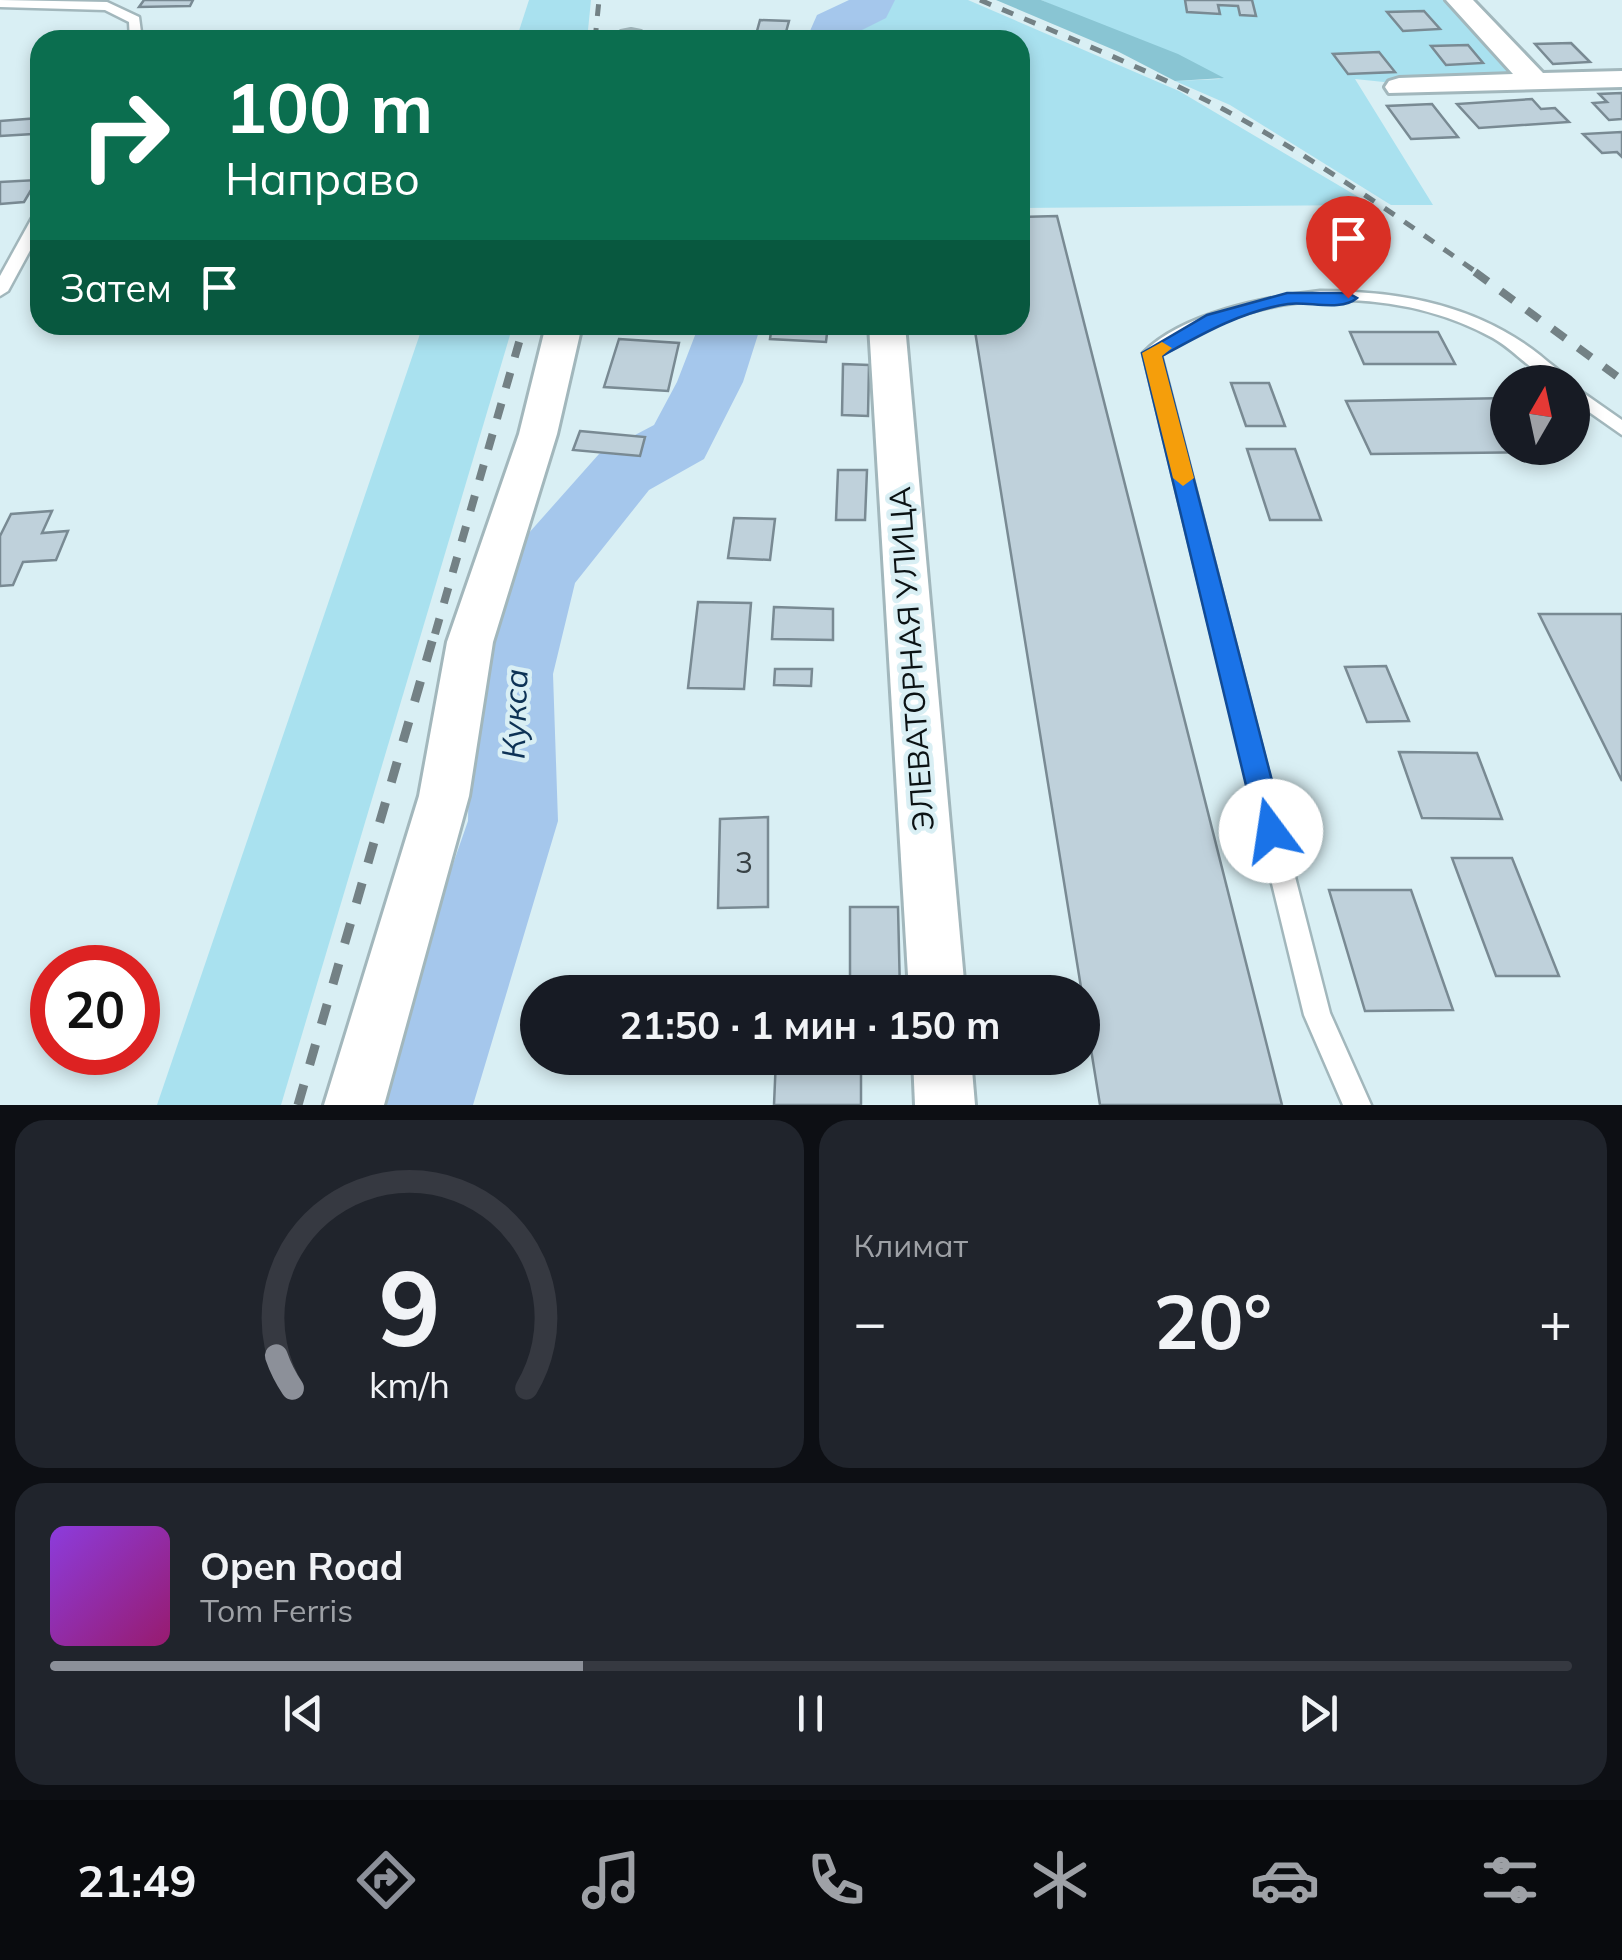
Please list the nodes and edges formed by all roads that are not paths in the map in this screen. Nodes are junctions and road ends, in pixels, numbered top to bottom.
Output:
1 (1459, 0) edge
2 (0, 3) edge
3 (136, 30) edge
4 (1622, 80) edge
5 (1535, 82) junction
6 (1398, 87) dead end
7 (30, 236) edge
8 (0, 292) edge
9 (562, 335) edge
10 (888, 335) edge
11 (1540, 365) edge
12 (1590, 405) edge
13 (1622, 429) edge
14 (936, 975) edge
15 (943, 1075) edge
16 (354, 1105) edge
17 (945, 1105) edge
18 (1357, 1105) edge

1 - 5 street
2 - 3 lane
4 - 5 street
5 - 6 street
7 - 8 lane
9 - 16 street
10 - 14 street, ЭЛЕВАТОРНАЯ УЛИЦА
11 - 18 lane
12 - 13 lane
15 - 17 street

